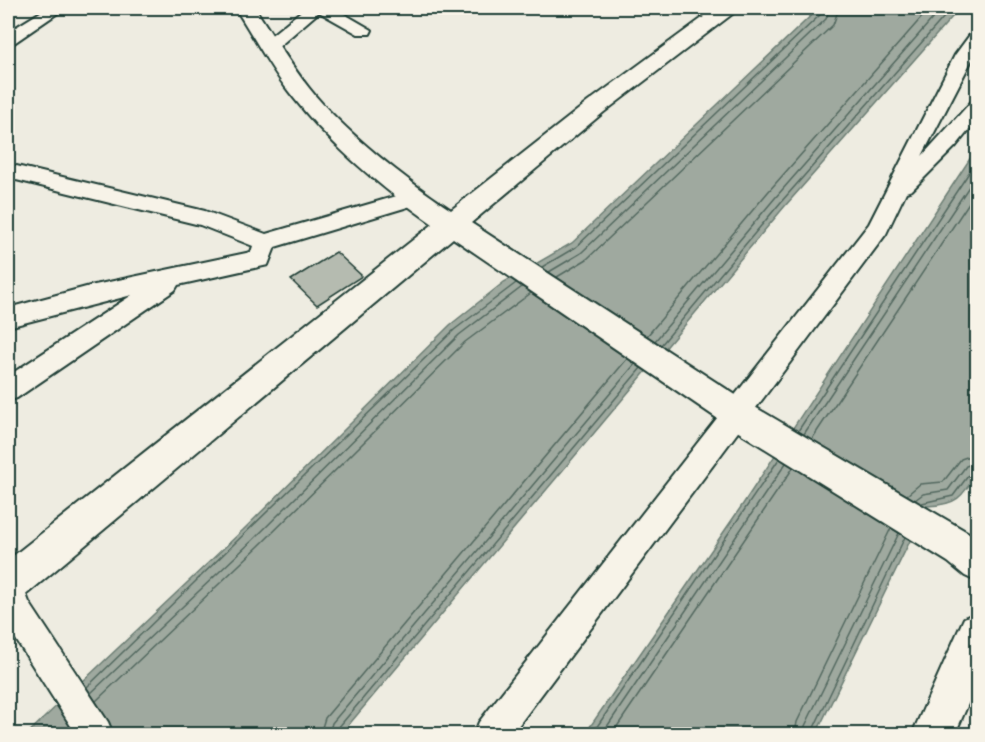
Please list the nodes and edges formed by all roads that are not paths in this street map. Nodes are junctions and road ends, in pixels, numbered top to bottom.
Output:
1 (245, 8) edge
2 (314, 8) edge
3 (322, 8) edge
4 (46, 9) edge
5 (712, 11) edge
6 (8, 28) edge
7 (364, 30) dead end
8 (978, 36) edge
9 (8, 39) edge
10 (270, 45) junction
11 (978, 106) edge
12 (8, 171) edge
13 (894, 195) junction
14 (414, 198) junction
15 (461, 231) junction
16 (265, 242) junction
17 (179, 276) junction
18 (8, 316) edge
19 (8, 390) edge
20 (741, 416) junction
21 (969, 556) edge
22 (10, 594) edge
23 (978, 632) edge
24 (96, 735) edge
25 (491, 735) edge
26 (933, 735) edge

1 - 10 street
2 - 10 street
3 - 7 street
4 - 6 street
4 - 9 street
5 - 15 street
8 - 13 street
10 - 14 street
11 - 13 street
12 - 16 street
13 - 20 street
14 - 15 street
14 - 16 street
15 - 20 street
15 - 22 street
16 - 17 street
17 - 18 street
17 - 19 street
20 - 21 street
20 - 25 street
22 - 24 street
23 - 26 street

